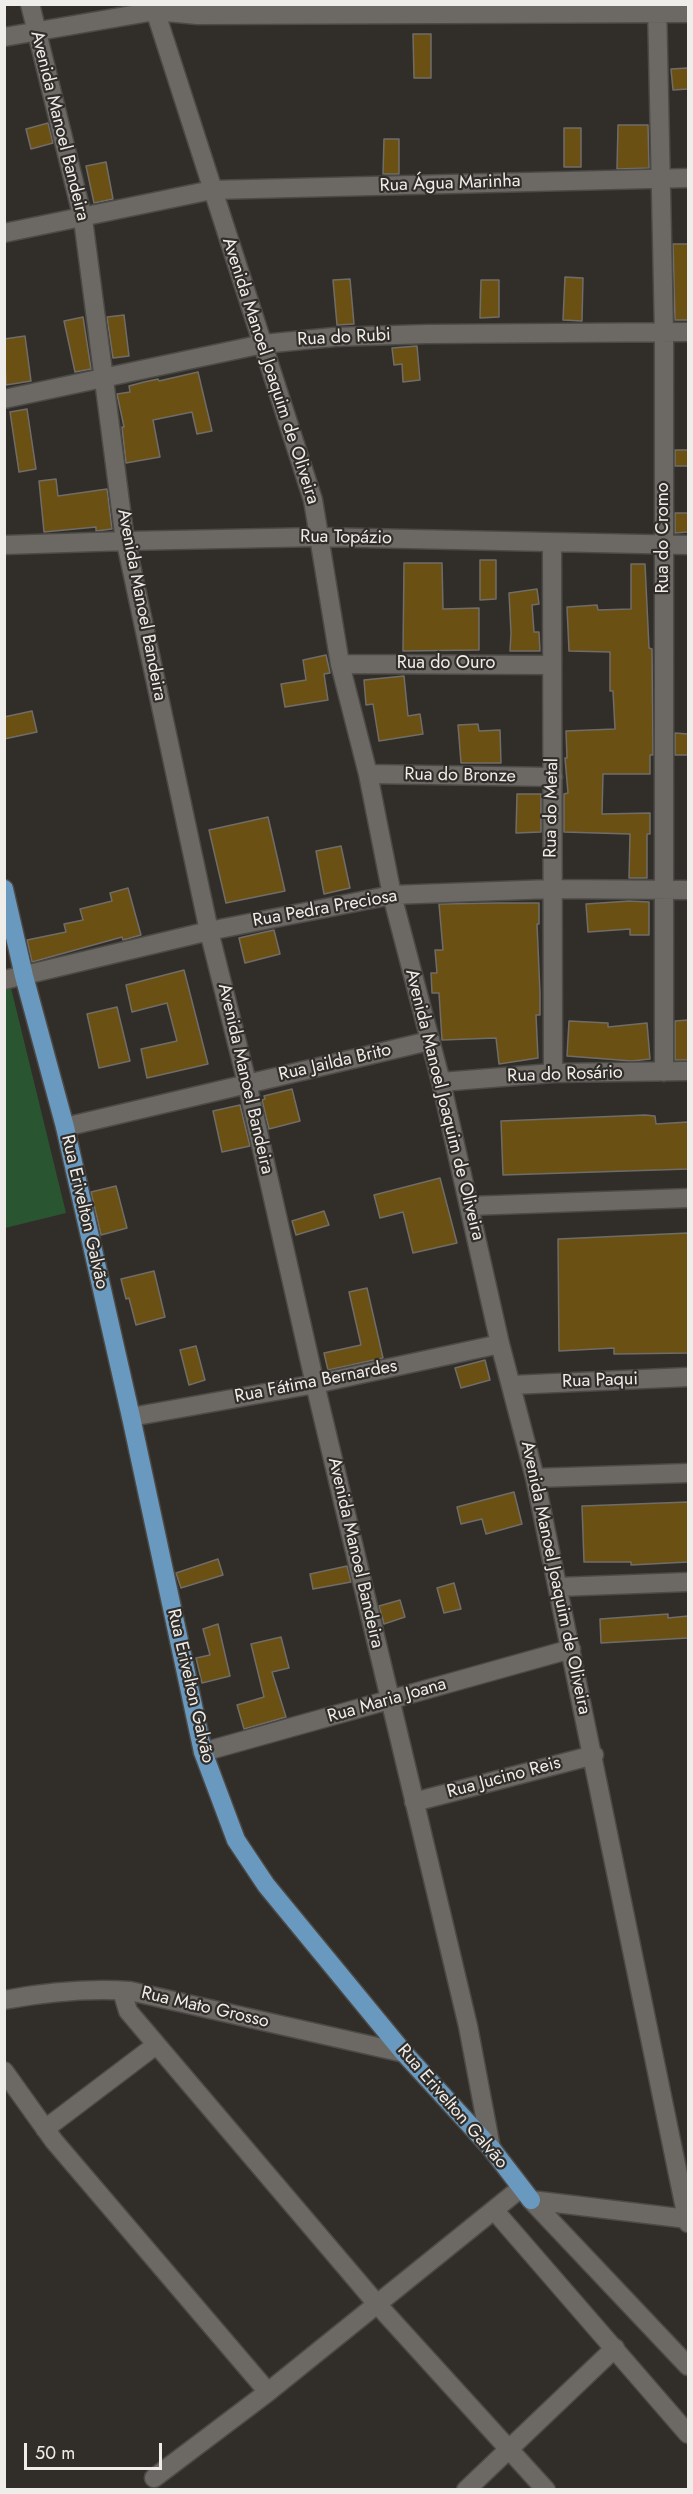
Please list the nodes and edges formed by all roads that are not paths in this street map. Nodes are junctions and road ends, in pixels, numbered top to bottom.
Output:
1 (30, 4) edge
2 (154, 8) edge
3 (657, 9) edge
4 (688, 13) edge
5 (36, 31) junction
6 (4, 37) edge
7 (662, 178) junction
8 (688, 178) edge
9 (212, 190) junction
10 (83, 219) junction
11 (4, 233) edge
12 (664, 332) junction
13 (688, 332) edge
14 (263, 344) junction
15 (104, 378) junction
16 (4, 399) edge
17 (318, 537) junction
18 (126, 540) junction
19 (552, 543) junction
20 (664, 545) junction
21 (688, 545) edge
22 (4, 546) edge
23 (340, 664) junction
24 (552, 665) junction
25 (368, 774) junction
26 (553, 777) junction
27 (4, 889) edge
28 (551, 889) junction
29 (664, 889) junction
30 (688, 890) edge
31 (392, 895) junction
32 (209, 931) junction
33 (24, 976) junction
34 (4, 980) edge
35 (429, 1041) junction
36 (688, 1071) edge
37 (664, 1072) junction
38 (553, 1073) junction
39 (441, 1082) junction
40 (247, 1083) junction
41 (65, 1127) junction
42 (688, 1198) edge
43 (469, 1206) junction
44 (500, 1344) junction
45 (688, 1377) edge
46 (315, 1384) junction
47 (512, 1385) junction
48 (131, 1417) junction
49 (688, 1473) edge
50 (536, 1479) junction
51 (688, 1582) edge
52 (558, 1587) junction
53 (571, 1649) junction
54 (389, 1701) junction
55 (203, 1752) junction
56 (594, 1755) junction
57 (414, 1802) junction
58 (122, 1991) junction
59 (4, 2000) edge
60 (156, 2045) junction
61 (404, 2053) junction
62 (4, 2071) edge
63 (45, 2129) junction
64 (491, 2148) junction
65 (526, 2194) junction
66 (494, 2210) junction
67 (688, 2220) edge
68 (377, 2304) junction
69 (615, 2348) junction
70 (688, 2366) edge
71 (268, 2392) junction
72 (688, 2434) edge
73 (509, 2448) junction
74 (154, 2478) dead end
75 (466, 2490) edge
76 (546, 2490) edge

1 - 5 street, Avenida Manoel Bandeira
2 - 3 street
2 - 5 street
2 - 9 street, Avenida Manoel Joaquim de Oliveira
3 - 4 street
3 - 7 street, Rua do Cromo
5 - 6 street
5 - 10 street, Avenida Manoel Bandeira
7 - 8 street, Rua Água Marinha
7 - 9 street, Rua Água Marinha
7 - 12 street, Rua do Cromo
9 - 10 street, Rua Água Marinha
9 - 14 street, Avenida Manoel Joaquim de Oliveira
10 - 11 street, Rua Água Marinha
10 - 15 street, Avenida Manoel Bandeira
12 - 13 street, Rua do Rubi
12 - 14 street, Rua do Rubi
12 - 20 street, Rua do Cromo
14 - 15 street, Rua do Rubi
14 - 17 street, Avenida Manoel Joaquim de Oliveira
15 - 16 street, Rua do Rubi
15 - 18 street, Avenida Manoel Bandeira
17 - 18 street, Rua Topázio
17 - 19 street, Rua Topázio
17 - 23 street, Avenida Manoel Joaquim de Oliveira
18 - 22 street, Rua Topázio
18 - 32 street, Avenida Manoel Bandeira
19 - 20 street, Rua Topázio
19 - 24 street, Rua do Metal
20 - 21 street, Rua Topázio
20 - 29 street, Rua do Cromo
23 - 24 street, Rua do Ouro
23 - 25 street, Avenida Manoel Joaquim de Oliveira
24 - 26 street, Rua do Metal
25 - 26 street, Rua do Bronze
25 - 31 street, Avenida Manoel Joaquim de Oliveira
26 - 28 street, Rua do Metal
27 - 33 main road, Rua Erivelton Galvão
28 - 29 street, Rua Pedra Preciosa
28 - 31 street, Rua Pedra Preciosa
28 - 38 street, Rua do Metal
29 - 30 street, Rua Pedra Preciosa
29 - 37 street, Rua do Cromo
31 - 32 street, Rua Pedra Preciosa
31 - 35 street, Avenida Manoel Joaquim de Oliveira
32 - 33 street, Rua Pedra Preciosa
32 - 40 street, Avenida Manoel Bandeira
33 - 34 street, Rua Pedra Preciosa
33 - 41 main road, Rua Erivelton Galvão
35 - 39 street, Avenida Manoel Joaquim de Oliveira
35 - 40 street, Rua Jailda Brito
36 - 37 street, Rua do Rosário
37 - 38 street, Rua do Rosário
38 - 39 street, Rua do Rosário
39 - 43 street, Avenida Manoel Joaquim de Oliveira
40 - 41 street, Rua Jailda Brito
40 - 46 street, Avenida Manoel Bandeira
41 - 48 main road, Rua Erivelton Galvão
42 - 43 street
43 - 44 street, Avenida Manoel Joaquim de Oliveira
44 - 46 street, Rua Fátima Bernardes
44 - 47 street, Avenida Manoel Joaquim de Oliveira
45 - 47 street, Rua Paqui
46 - 48 street, Rua Fátima Bernardes
46 - 54 street, Avenida Manoel Bandeira
47 - 50 street, Avenida Manoel Joaquim de Oliveira
48 - 55 main road, Rua Erivelton Galvão
49 - 50 street
50 - 52 street, Avenida Manoel Joaquim de Oliveira
51 - 52 street
52 - 53 street, Avenida Manoel Joaquim de Oliveira
53 - 54 street, Rua Maria Joana
53 - 56 street, Avenida Manoel Joaquim de Oliveira
54 - 55 street, Rua Maria Joana
54 - 57 street, Avenida Manoel Bandeira
55 - 61 main road, Rua Erivelton Galvão
56 - 57 street, Rua Jucino Reis
56 - 67 street, Avenida Manoel Joaquim de Oliveira
57 - 64 street, Avenida Manoel Bandeira
58 - 59 street, Rua Mato Grosso
58 - 60 street
58 - 61 street, Rua Mato Grosso
60 - 63 street
60 - 68 street
61 - 64 main road, Rua Erivelton Galvão
62 - 63 street
63 - 71 street
64 - 65 main road, Rua Erivelton Galvão
65 - 66 street
65 - 67 street
65 - 70 street, Rua Erivelton Galvão
66 - 68 street
66 - 69 street
68 - 71 street
68 - 73 street
69 - 72 street
69 - 73 street
71 - 74 street
73 - 75 street
73 - 76 street

